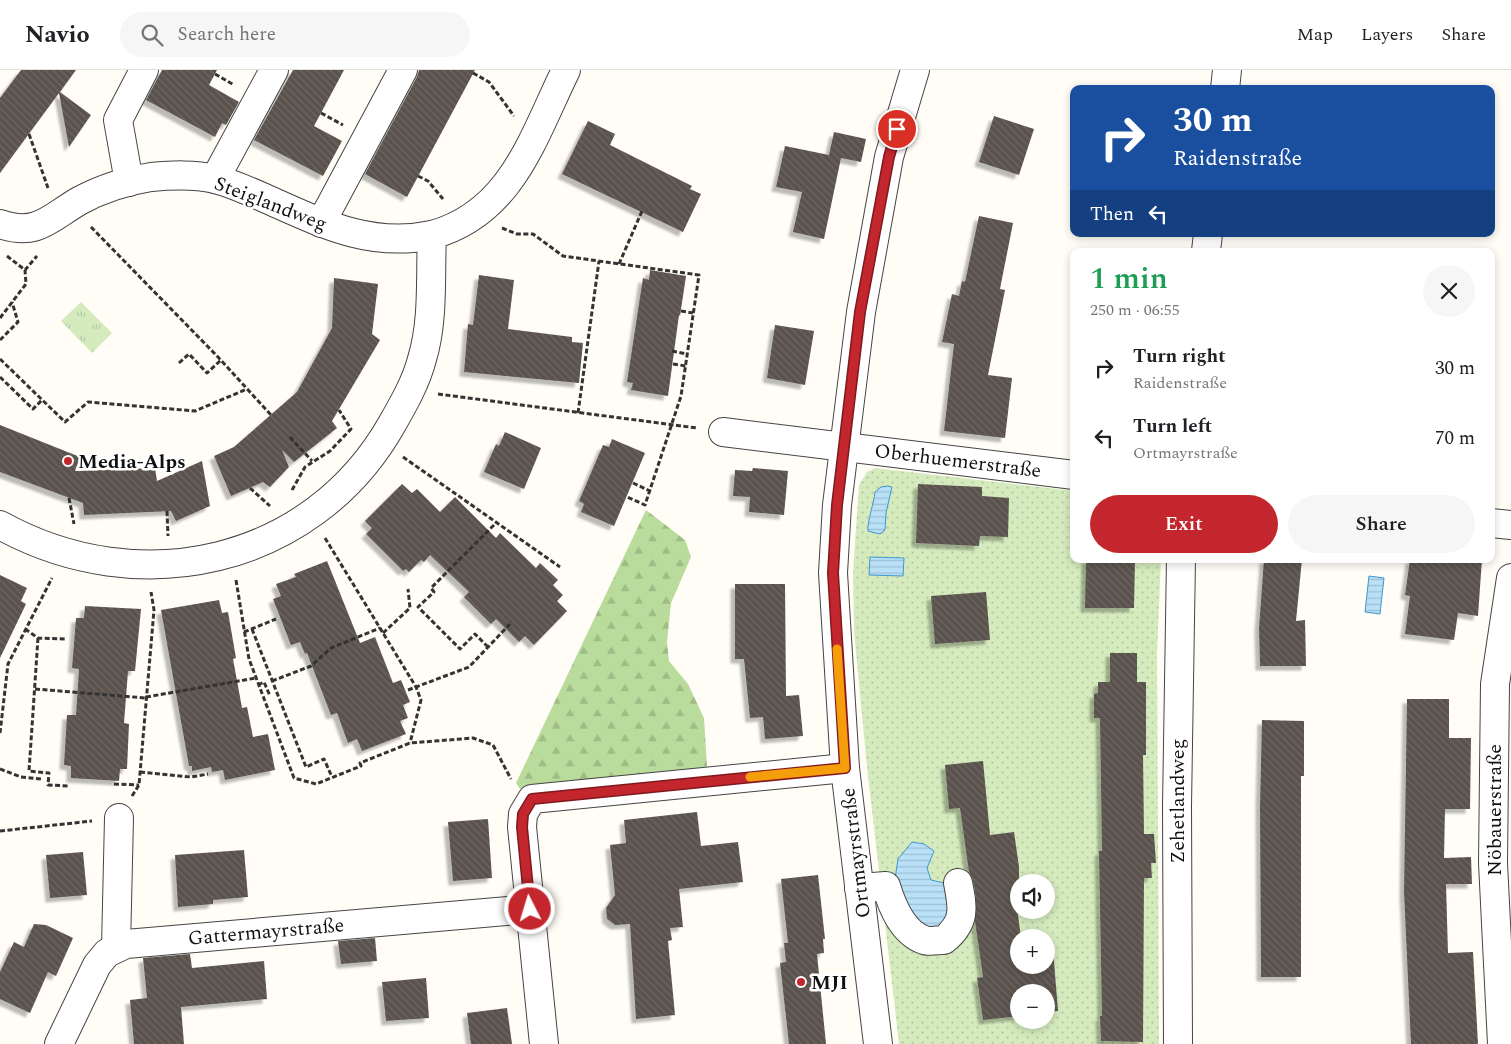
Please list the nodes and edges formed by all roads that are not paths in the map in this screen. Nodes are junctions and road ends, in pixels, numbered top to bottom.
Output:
1 (144, 70) edge
2 (274, 70) edge
3 (403, 70) edge
4 (566, 70) edge
5 (915, 70) edge
6 (1227, 70) edge
7 (1225, 85) edge
8 (215, 179) junction
9 (129, 182) junction
10 (321, 223) junction
11 (0, 224) edge
12 (432, 235) junction
13 (723, 432) dead end
14 (844, 446) junction
15 (1070, 474) edge
16 (1495, 523) edge
17 (0, 525) edge
18 (1511, 525) edge
19 (1181, 563) edge
20 (1511, 578) edge
21 (845, 768) junction
22 (119, 818) road end
23 (1502, 867) edge
24 (958, 883) dead end
25 (859, 888) junction
26 (530, 909) junction
27 (116, 947) junction
28 (60, 1044) edge
29 (544, 1044) edge
30 (878, 1044) edge
31 (1178, 1044) edge
32 (1502, 1044) edge

1 - 9 street
2 - 8 street
3 - 10 street
4 - 12 street, Steiglandweg
5 - 14 street, Ortmayrstraße
6 - 7 street
8 - 9 street, Steiglandweg
8 - 10 street, Steiglandweg
9 - 11 street, Steiglandweg
10 - 12 street, Steiglandweg
12 - 17 street
13 - 14 street, Oberhuemerstraße
14 - 15 street, Oberhuemerstraße
14 - 21 street, Ortmayrstraße
16 - 18 street
19 - 31 street, Zehetlandweg
20 - 23 street, Nöbauerstraße
21 - 25 street, Ortmayrstraße
21 - 26 street
22 - 27 street
23 - 32 street, Nöbauerstraße
24 - 25 street
25 - 30 street, Ortmayrstraße
26 - 27 street, Gattermayrstraße
26 - 29 street
27 - 28 street, Gattermayrstraße

